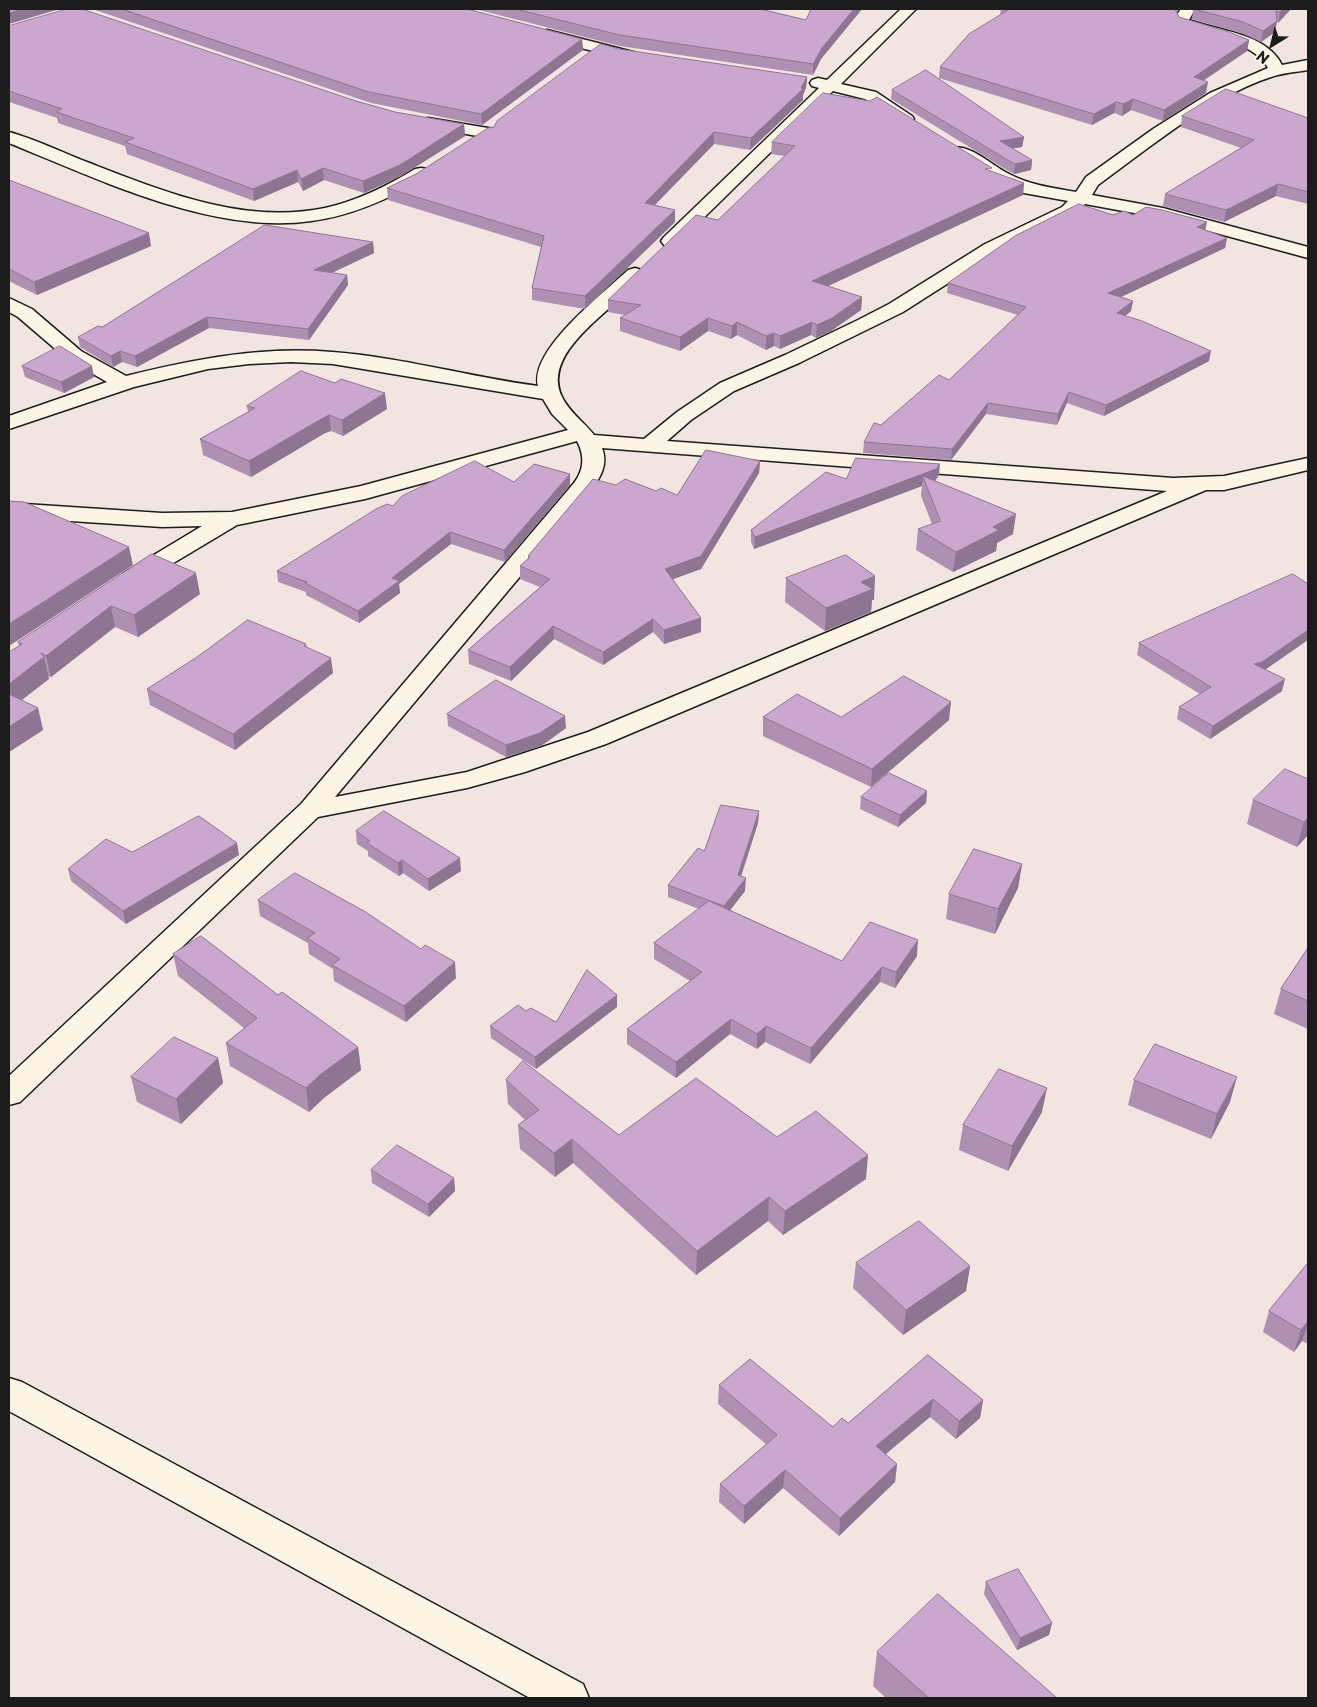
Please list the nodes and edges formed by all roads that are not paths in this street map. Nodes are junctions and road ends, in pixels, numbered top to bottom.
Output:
1 (888, 9) edge
2 (1188, 9) edge
3 (908, 10) edge
4 (534, 31) edge
5 (597, 48) junction
6 (647, 58) edge
7 (582, 61) edge
8 (1308, 65) edge
9 (1277, 70) junction
10 (803, 81) edge
11 (832, 85) junction
12 (411, 120) edge
13 (504, 121) edge
14 (924, 130) edge
15 (488, 133) junction
16 (9, 137) edge
17 (947, 144) edge
18 (463, 148) edge
19 (439, 162) edge
20 (1080, 198) junction
21 (659, 251) edge
22 (1308, 253) edge
23 (644, 265) edge
24 (9, 304) edge
25 (123, 383) junction
26 (549, 394) junction
27 (9, 423) edge
28 (586, 437) junction
29 (649, 445) junction
30 (1308, 464) edge
31 (1200, 485) junction
32 (9, 510) edge
33 (232, 520) junction
34 (111, 592) edge
35 (310, 810) junction
36 (9, 1094) edge
37 (9, 1393) edge
38 (569, 1698) edge

1 - 3 street
2 - 9 street
3 - 11 street
4 - 5 street
5 - 6 street
5 - 7 street
8 - 9 street
9 - 20 street
10 - 11 street
11 - 14 street
11 - 21 street
12 - 15 street
13 - 15 street
15 - 18 street
16 - 19 street
17 - 20 street
20 - 22 street
20 - 29 street
23 - 26 street
24 - 25 street
25 - 26 street
25 - 27 street
26 - 28 street
28 - 29 street
28 - 33 street
28 - 35 street
29 - 31 street
30 - 31 street
31 - 35 street
32 - 33 street
33 - 34 street
35 - 36 street
37 - 38 street

